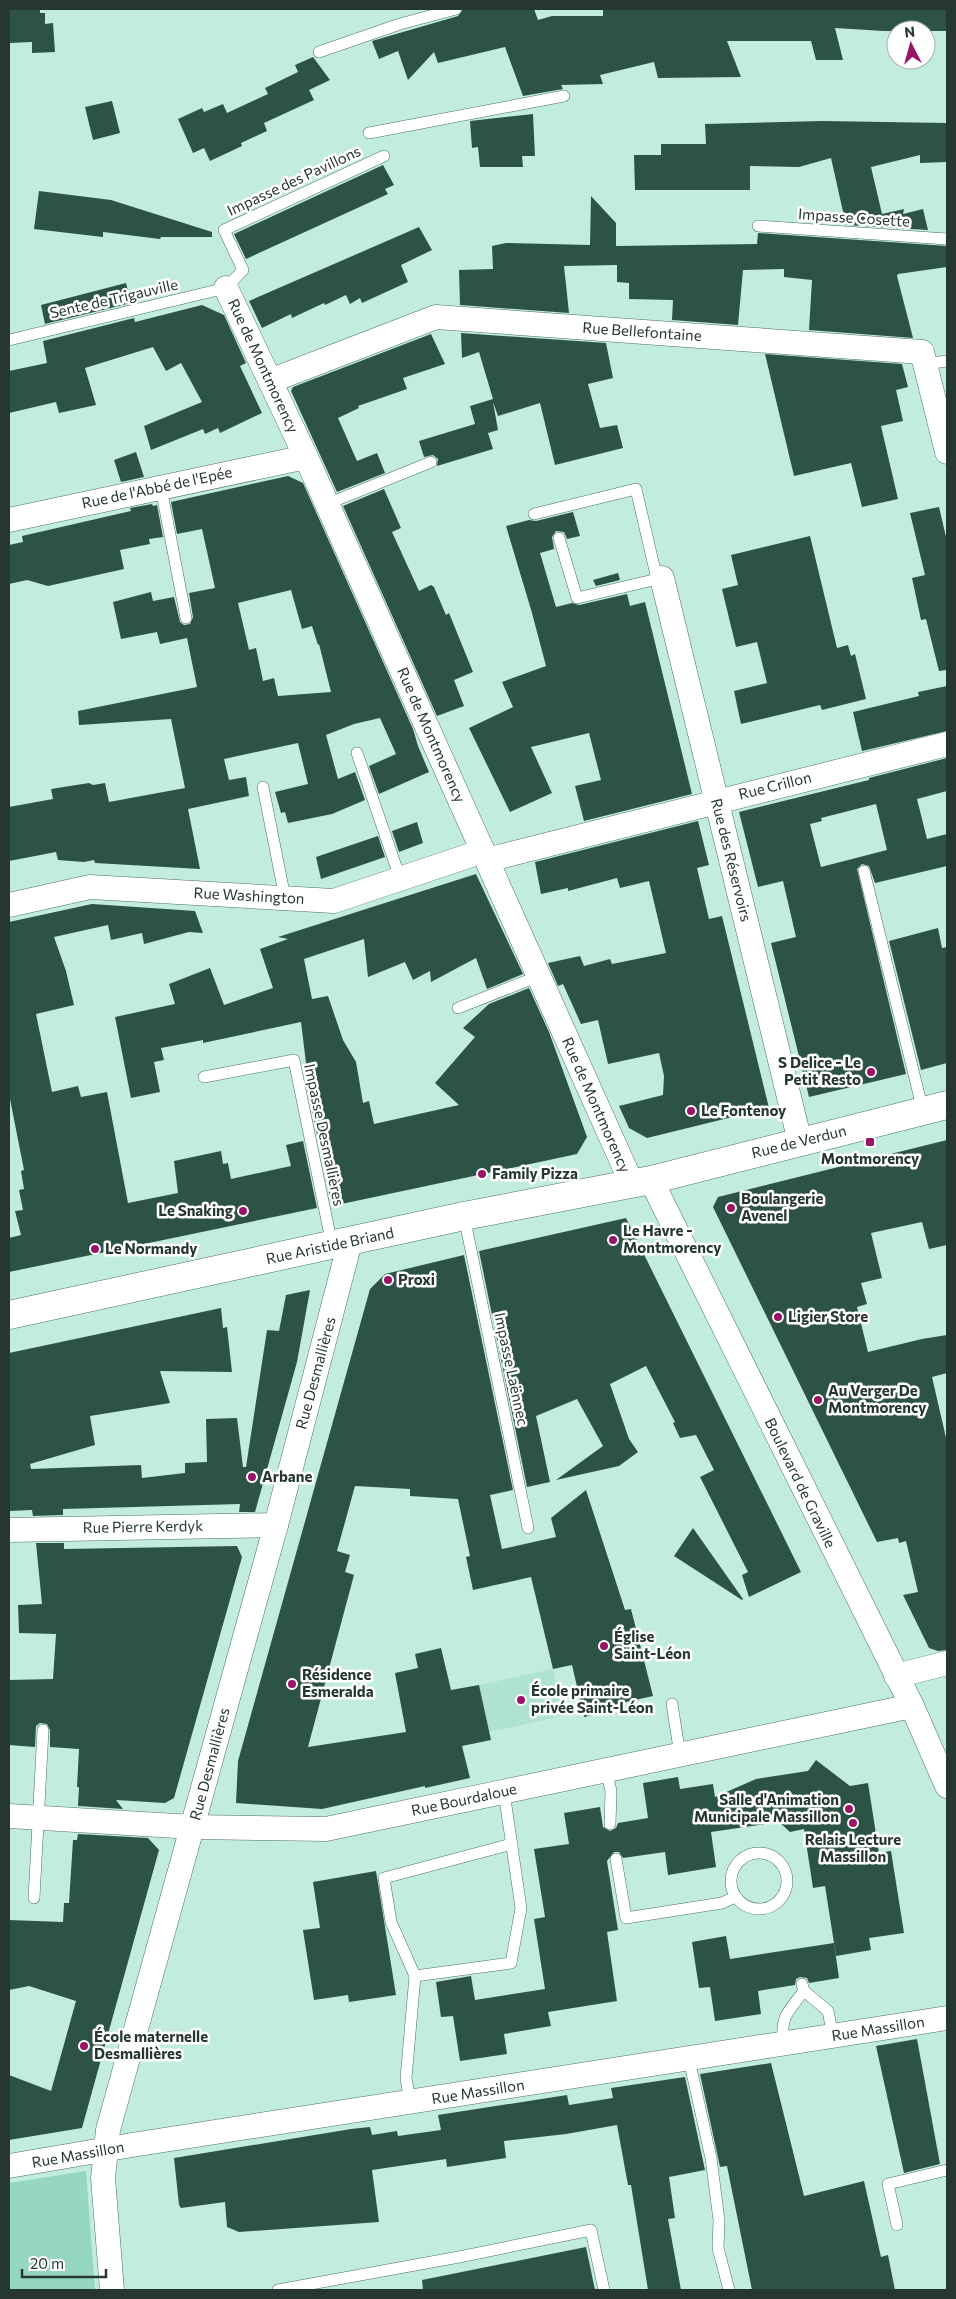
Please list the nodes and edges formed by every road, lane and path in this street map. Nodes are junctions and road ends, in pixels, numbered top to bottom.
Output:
1 (456, 9) edge
2 (319, 52) dead end
3 (564, 96) dead end
4 (369, 134) dead end
5 (384, 156) dead end
6 (758, 226) dead end
7 (947, 239) edge
8 (226, 288) junction
9 (9, 340) edge
10 (936, 362) edge
11 (270, 381) junction
12 (942, 409) edge
13 (947, 452) edge
14 (306, 457) junction
15 (431, 462) dead end
16 (161, 488) junction
17 (327, 504) junction
18 (534, 514) dead end
19 (9, 520) edge
20 (559, 538) dead end
21 (659, 578) junction
22 (186, 618) dead end
23 (947, 744) edge
24 (356, 753) dead end
25 (263, 787) dead end
26 (716, 801) junction
27 (485, 856) junction
28 (864, 871) dead end
29 (400, 878) junction
30 (285, 898) junction
31 (9, 905) edge
32 (538, 976) junction
33 (458, 1008) dead end
34 (204, 1077) dead end
35 (935, 1108) edge
36 (800, 1142) junction
37 (642, 1182) junction
38 (464, 1216) junction
39 (341, 1243) junction
40 (9, 1315) edge
41 (276, 1525) junction
42 (528, 1528) dead end
43 (9, 1530) edge
44 (947, 1663) edge
45 (896, 1676) junction
46 (672, 1704) dead end
47 (912, 1706) junction
48 (43, 1730) dead end
49 (680, 1755) junction
50 (606, 1770) junction
51 (947, 1786) edge
52 (504, 1792) junction
53 (9, 1816) edge
54 (39, 1818) junction
55 (610, 1824) dead end
56 (193, 1827) junction
57 (512, 1844) junction
58 (616, 1859) dead end
59 (736, 1897) junction
60 (34, 1898) dead end
61 (415, 1976) junction
62 (946, 2022) edge
63 (833, 2036) junction
64 (784, 2044) junction
65 (689, 2059) junction
66 (410, 2102) junction
67 (105, 2151) junction
68 (9, 2166) edge
69 (947, 2170) edge
70 (897, 2226) dead end
71 (112, 2290) edge
72 (278, 2290) edge
73 (604, 2290) edge
74 (729, 2290) edge

1 - 2 lane
3 - 4 lane
5 - 8 lane, Impasse des Pavillons
6 - 7 lane, Impasse Cosette
8 - 9 lane, Sente de Trigauville
8 - 11 street, Rue de Montmorency
10 - 11 street, Rue Bellefontaine
10 - 12 street, Rue Bellefontaine
11 - 14 street, Rue de Montmorency
12 - 13 street, Rue Bellefontaine
14 - 16 street, Rue de l'Abbé de l'Epée
14 - 17 street, Rue de Montmorency
15 - 17 lane
16 - 19 street, Rue de l'Abbé de l'Epée
16 - 22 lane
17 - 27 street, Rue de Montmorency
18 - 21 lane
20 - 21 lane
21 - 26 street, Rue des Réservoirs
23 - 26 street, Rue Crillon
24 - 29 lane
25 - 30 lane
26 - 27 street, Rue Crillon
26 - 36 street, Rue des Réservoirs
27 - 29 street, Rue Washington
27 - 32 street, Rue de Montmorency
28 - 35 lane
29 - 30 street, Rue Washington
30 - 31 street, Rue Washington
32 - 33 lane
32 - 37 street, Rue de Montmorency
34 - 39 lane, Impasse Desmallières
35 - 36 main road, Rue de Verdun
36 - 37 main road, Rue de Verdun
37 - 38 main road, Rue Aristide Briand
37 - 45 street, Boulevard de Graville
38 - 39 main road, Rue Aristide Briand
38 - 42 lane, Impasse Laënnec
39 - 40 main road, Rue Aristide Briand
39 - 41 street, Rue Desmallières
41 - 43 street, Rue Pierre Kerdyk
41 - 56 street, Rue Desmallières
44 - 45 street
45 - 47 street, Boulevard de Graville
46 - 49 lane
47 - 49 street, Rue Bourdaloue
47 - 51 street, Boulevard de Graville
48 - 54 lane
49 - 50 street, Rue Bourdaloue
50 - 52 street, Rue Bourdaloue
50 - 55 lane
52 - 56 street, Rue Bourdaloue
52 - 57 lane
53 - 54 street, Rue Bourdaloue
54 - 56 street, Rue Bourdaloue
54 - 60 lane
56 - 67 street, Rue Desmallières
57 - 61 lane
57 - 61 lane
58 - 59 lane
59 - 59 lane
61 - 66 lane
62 - 63 street, Rue Massillon
63 - 64 street, Rue Massillon
63 - 64 lane
64 - 65 street, Rue Massillon
65 - 66 street, Rue Massillon
65 - 74 lane
66 - 67 street, Rue Massillon
67 - 68 street, Rue Massillon
67 - 71 street, Rue Desmallières
69 - 70 lane
72 - 73 lane

